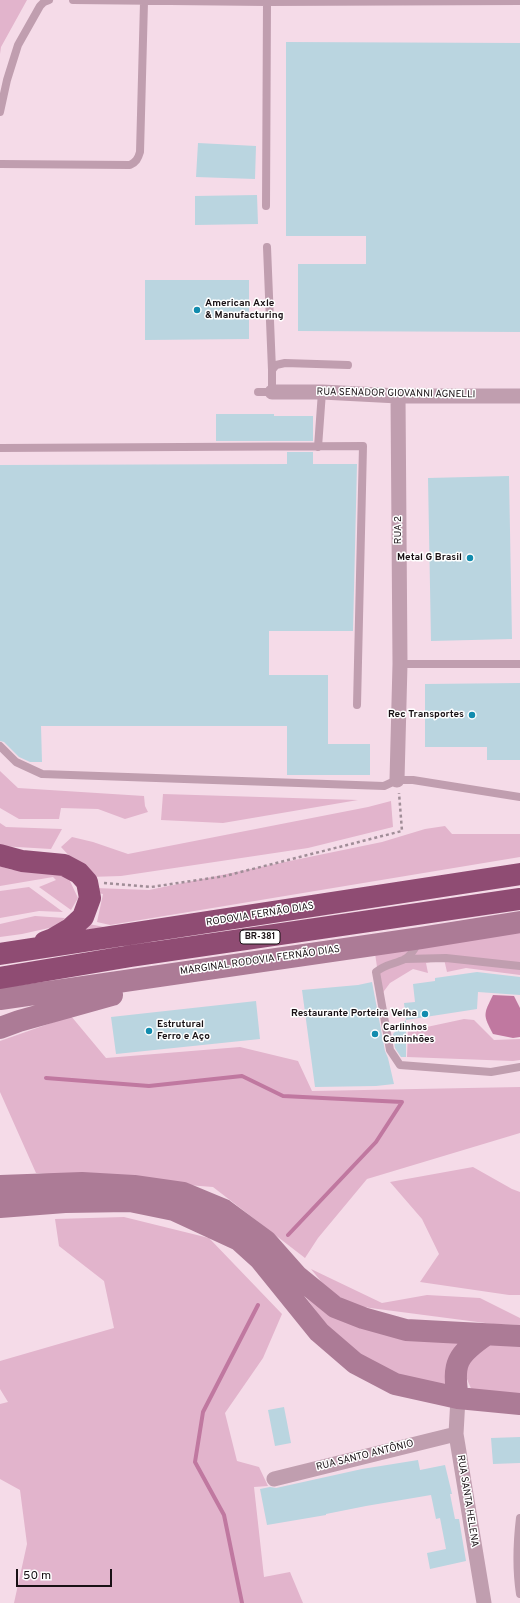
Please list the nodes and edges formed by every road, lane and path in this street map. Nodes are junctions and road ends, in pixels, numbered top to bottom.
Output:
1 (49, 0) edge
2 (73, 0) edge
3 (520, 1) edge
4 (144, 2) junction
5 (267, 2) junction
6 (0, 112) edge
7 (0, 164) edge
8 (266, 206) dead end
9 (267, 247) dead end
10 (348, 365) dead end
11 (272, 370) junction
12 (265, 392) joint
13 (322, 392) junction
14 (398, 396) junction
15 (520, 396) edge
16 (318, 447) junction
17 (0, 448) edge
18 (400, 664) junction
19 (520, 664) edge
20 (357, 705) dead end
21 (0, 746) edge
22 (397, 780) junction
23 (520, 797) edge
24 (0, 855) edge
25 (520, 874) edge
26 (87, 882) junction
27 (520, 899) edge
28 (520, 922) edge
29 (421, 938) junction
30 (10, 953) edge
31 (405, 959) junction
32 (520, 966) edge
33 (216, 968) junction
34 (0, 978) edge
35 (0, 999) edge
36 (0, 1028) edge
37 (520, 1067) edge
38 (0, 1186) edge
39 (0, 1207) edge
40 (486, 1335) junction
41 (520, 1336) edge
42 (458, 1398) junction
43 (520, 1404) edge
44 (456, 1434) junction
45 (274, 1479) dead end
46 (520, 1518) edge
47 (520, 1594) edge
48 (484, 1603) edge

1 - 6 lane
2 - 4 lane
3 - 5 lane
4 - 5 lane
4 - 7 lane
5 - 8 lane
9 - 11 lane
10 - 11 lane
11 - 12 lane
12 - 13 street, RUA SENADOR GIOVANNI AGNELLI
13 - 14 street, RUA SENADOR GIOVANNI AGNELLI
13 - 16 lane
14 - 15 street, RUA SENADOR GIOVANNI AGNELLI
14 - 18 street, RUA 2
16 - 17 lane
16 - 20 lane
18 - 19 lane
18 - 22 street, RUA 2
21 - 22 lane
22 - 23 lane
22 - 26 path
24 - 26 highway
25 - 30 highway, RODOVIA FERNÃO DIAS / BR-381
26 - 30 highway
27 - 34 highway, BR-381
28 - 29 main road, MARGINAL RODOVIA FERNÃO DIAS / BR-381
29 - 31 lane
29 - 33 main road, MARGINAL RODOVIA FERNÃO DIAS / BR-381
31 - 32 lane
31 - 37 lane
33 - 35 main road, MARGINAL RODOVIA FERNÃO DIAS / BR-381
33 - 36 main road
38 - 40 main road
39 - 42 main road
40 - 41 main road
40 - 42 main road
42 - 43 main road
42 - 44 street, RUA SANTA HELENA
44 - 45 street, RUA SANTO ANTÔNIO
44 - 48 street, RUA SANTA HELENA
46 - 47 lane

